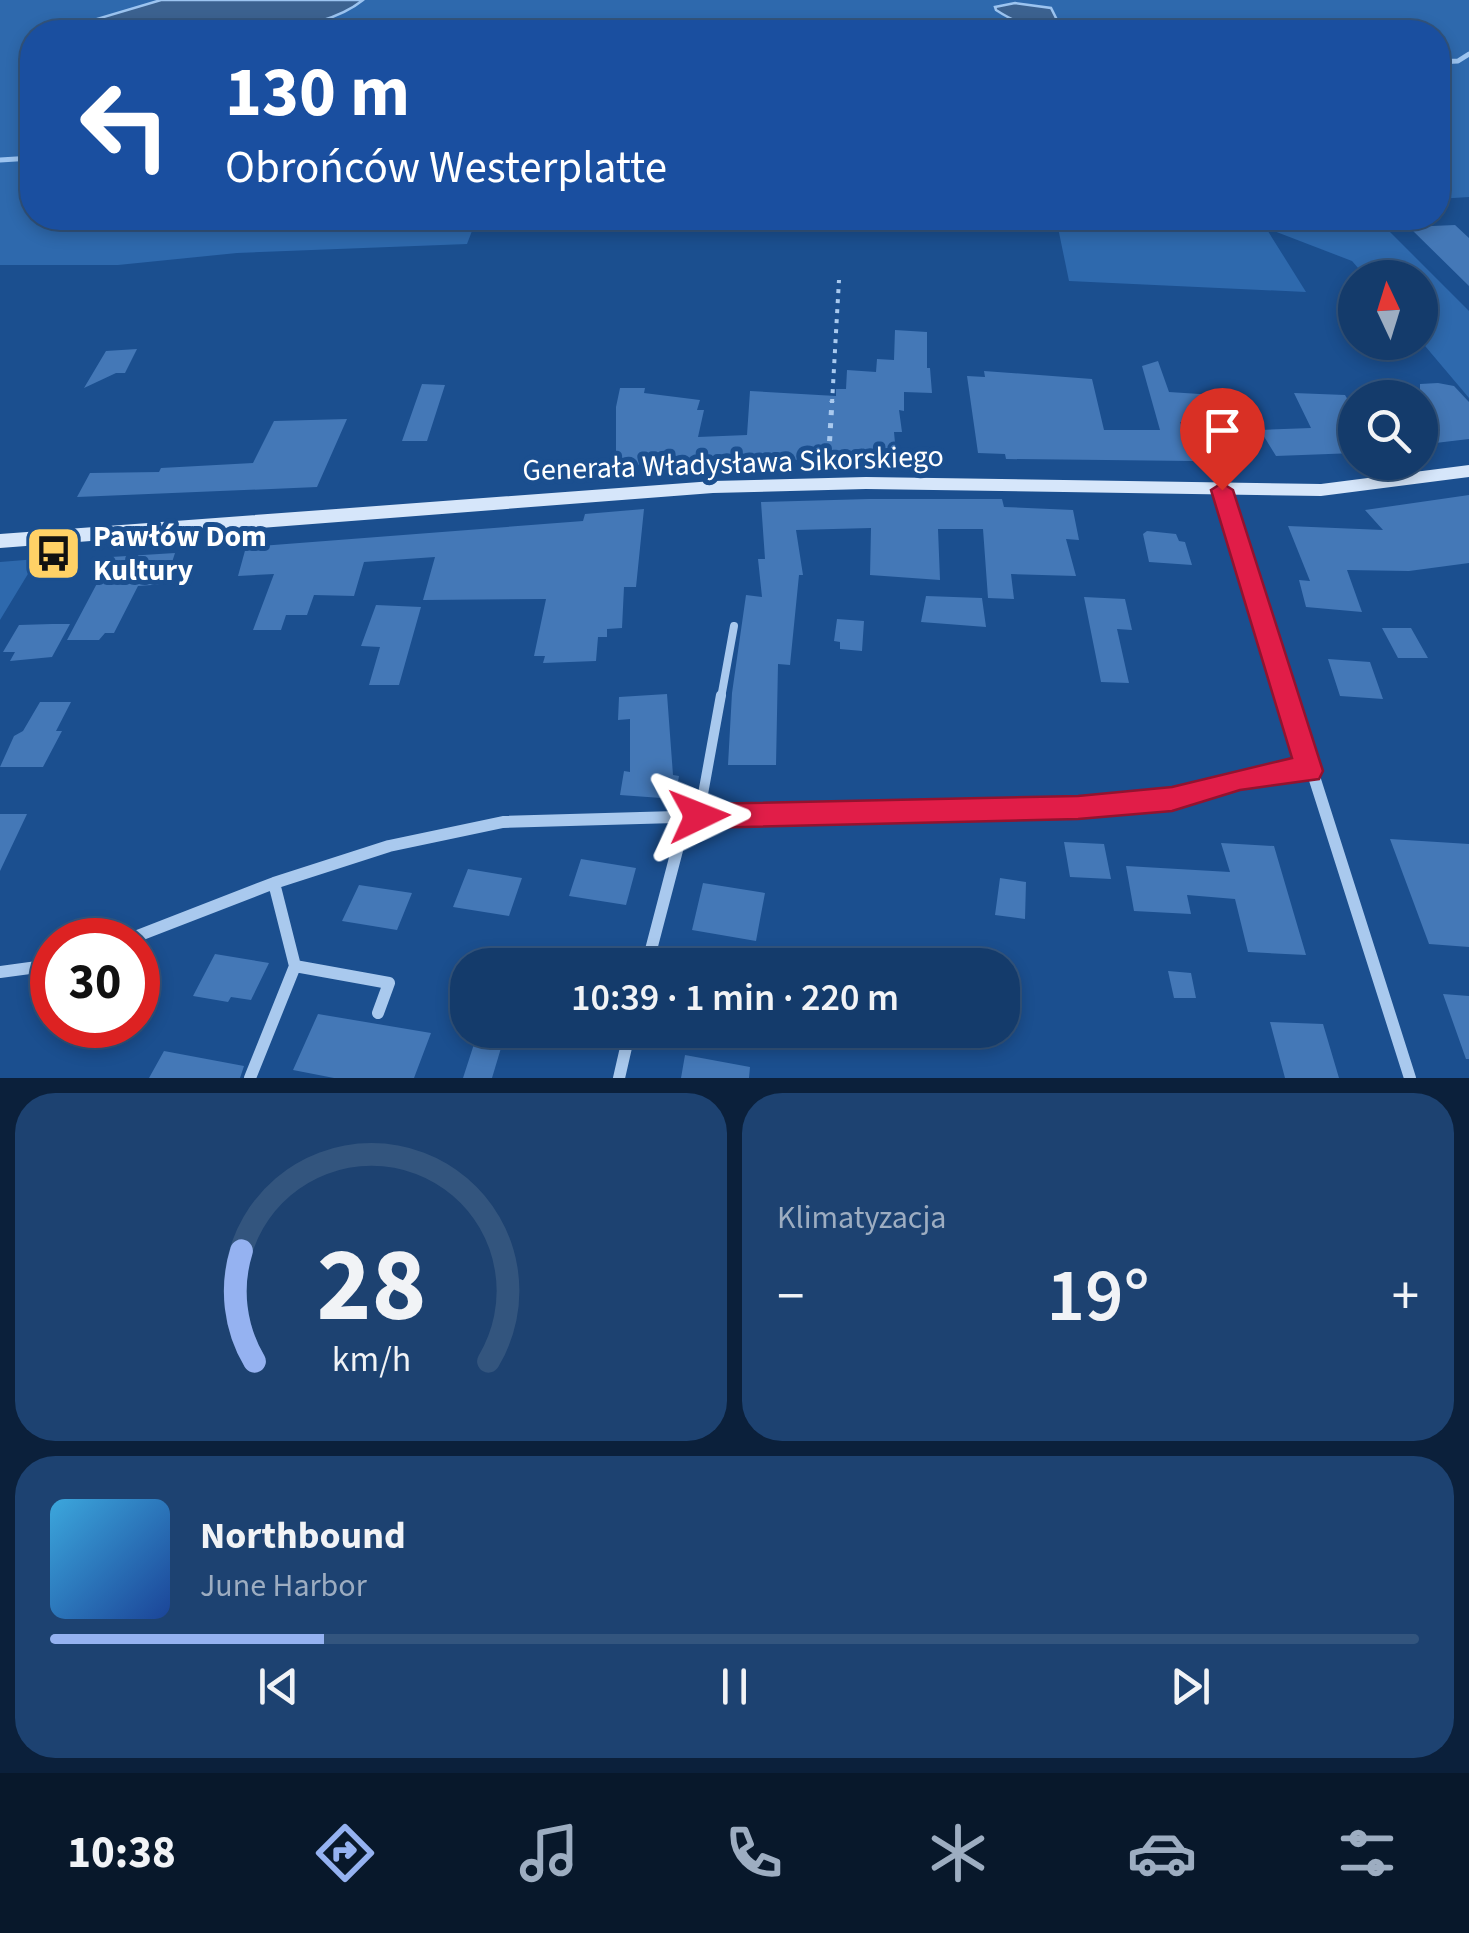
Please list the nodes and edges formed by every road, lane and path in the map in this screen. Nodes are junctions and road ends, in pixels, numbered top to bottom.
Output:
1 (838, 280) dead end
2 (1469, 471) edge
3 (829, 484) junction
4 (1222, 490) junction
5 (0, 541) edge
6 (734, 626) dead end
7 (1310, 771) junction
8 (692, 816) junction
9 (274, 883) junction
10 (160, 927) edge
11 (651, 948) edge
12 (295, 966) junction
13 (30, 968) edge
14 (0, 972) edge
15 (378, 1013) dead end
16 (626, 1048) edge
17 (250, 1078) edge
18 (619, 1078) edge
19 (1410, 1078) edge

1 - 3 path
2 - 4 street, Generała Władysława Sikorskiego
3 - 4 street, Generała Władysława Sikorskiego
3 - 5 street, Generała Władysława Sikorskiego
4 - 7 street
6 - 8 lane
7 - 8 street
7 - 19 street
8 - 9 street
8 - 11 street
9 - 10 street
9 - 12 street
12 - 15 street
12 - 17 street
13 - 14 street
16 - 18 street

